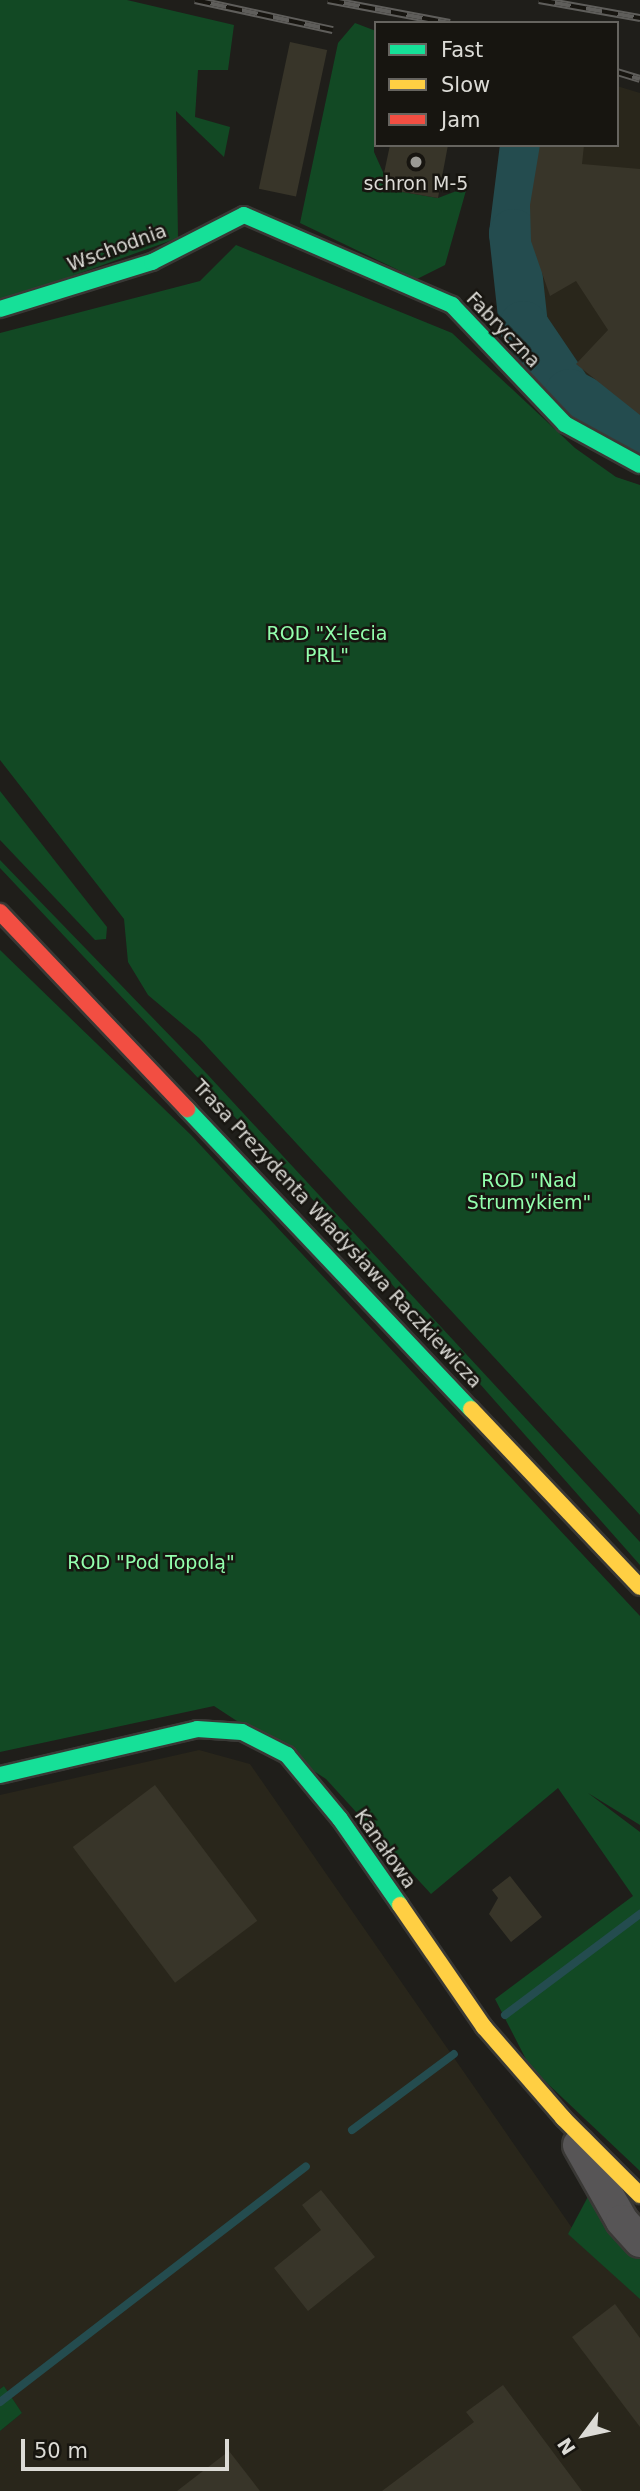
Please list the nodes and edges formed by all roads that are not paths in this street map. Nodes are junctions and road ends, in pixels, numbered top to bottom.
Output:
1 (244, 215) joint
2 (0, 309) edge
3 (640, 465) edge
4 (0, 912) edge
5 (640, 1587) edge
6 (0, 1775) edge
7 (563, 2118) junction
8 (640, 2194) edge
9 (640, 2241) edge

1 - 2 street, Wschodnia
1 - 3 street, Fabryczna
4 - 5 street, Trasa Prezydenta Władysława Raczkiewicza
6 - 7 street, Kanałowa
7 - 8 street, Kanałowa
7 - 9 street

